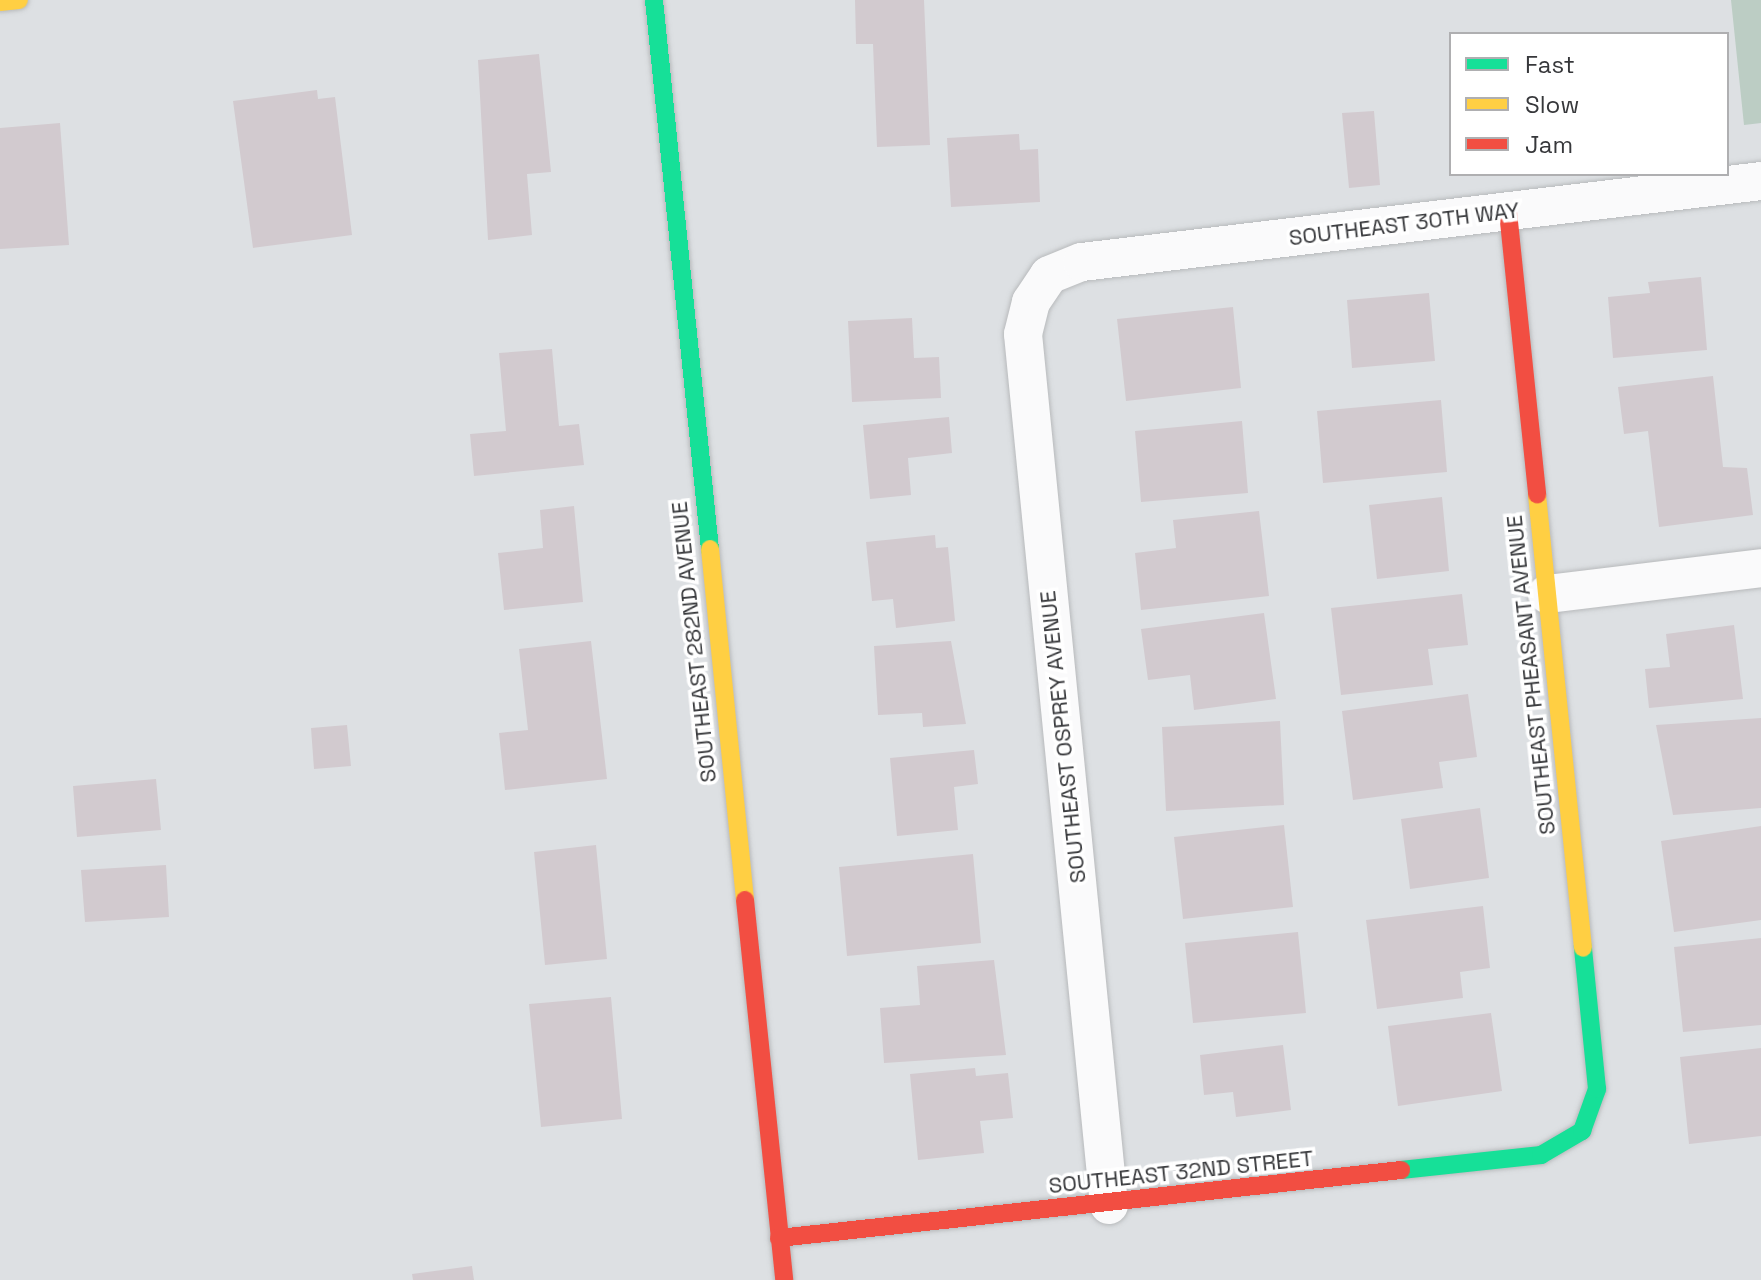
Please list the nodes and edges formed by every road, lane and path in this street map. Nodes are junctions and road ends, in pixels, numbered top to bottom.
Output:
1 (19, 0) edge
2 (654, 0) edge
3 (0, 2) edge
4 (1761, 181) edge
5 (1508, 212) junction
6 (1049, 275) joint
7 (1761, 568) edge
8 (1547, 594) junction
9 (1582, 1131) joint
10 (1109, 1205) junction
11 (779, 1238) junction
12 (784, 1280) edge

1 - 3 street
2 - 11 street, SOUTHEAST 282ND AVENUE
4 - 5 street, SOUTHEAST 30TH WAY
5 - 6 street, SOUTHEAST 30TH WAY
5 - 8 street, SOUTHEAST PHEASANT AVENUE
6 - 10 street, SOUTHEAST OSPREY AVENUE
7 - 8 street
8 - 9 street, SOUTHEAST PHEASANT AVENUE
9 - 10 street, SOUTHEAST 32ND STREET
10 - 11 street, SOUTHEAST 32ND STREET
11 - 12 street, SOUTHEAST 282ND AVENUE

